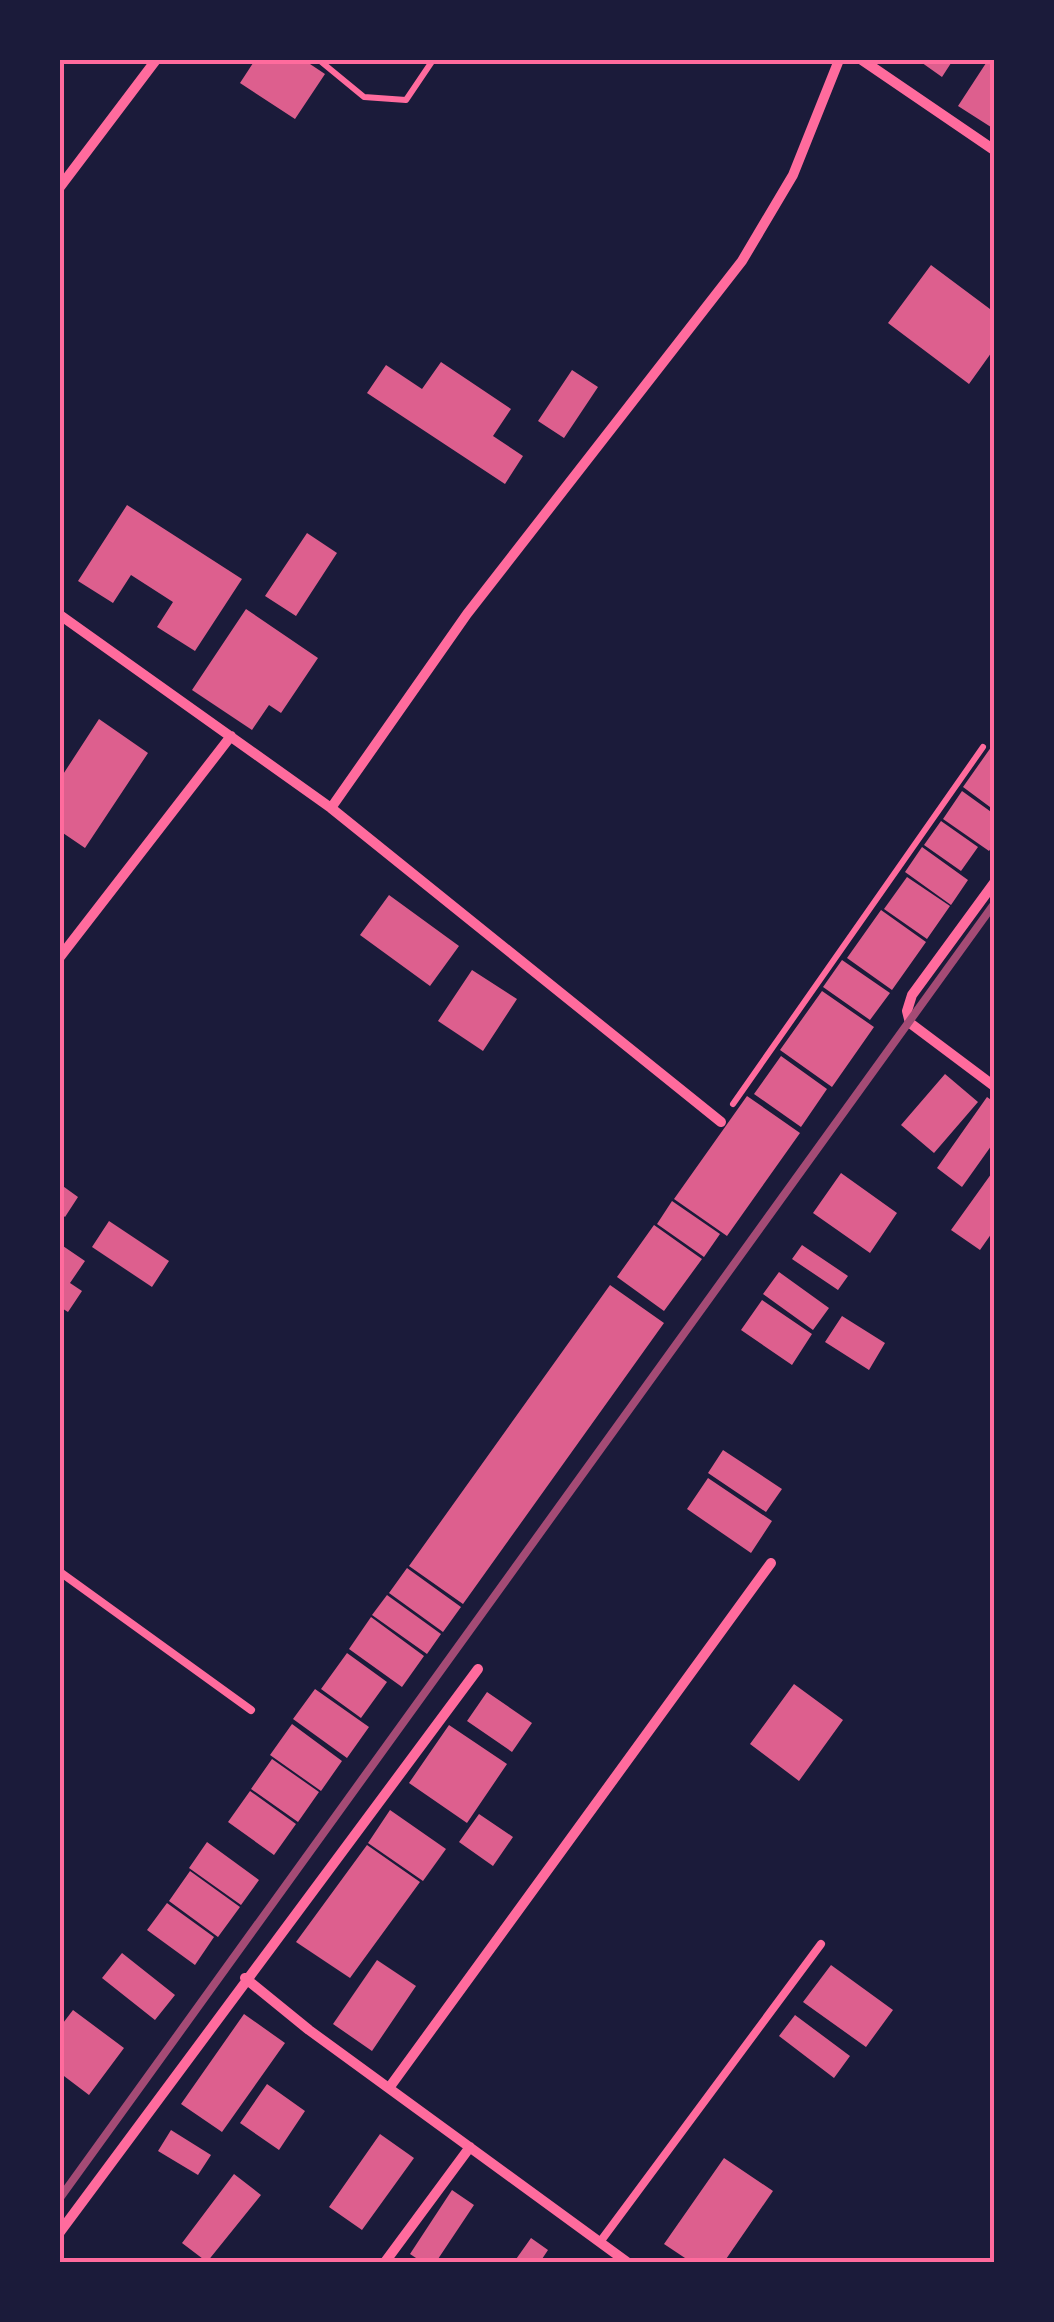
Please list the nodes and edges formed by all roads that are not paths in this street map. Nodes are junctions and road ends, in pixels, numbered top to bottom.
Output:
1 (156, 60) edge
2 (840, 60) edge
3 (862, 60) edge
4 (994, 150) edge
5 (60, 187) edge
6 (60, 615) edge
7 (232, 736) junction
8 (332, 808) junction
9 (994, 883) edge
10 (60, 958) edge
11 (994, 1086) edge
12 (721, 1122) road end
13 (771, 1563) dead end
14 (60, 1572) edge
15 (478, 1669) dead end
16 (251, 1710) dead end
17 (820, 1944) dead end
18 (246, 1978) junction
19 (389, 2088) junction
20 (470, 2147) junction
21 (60, 2232) edge
22 (600, 2242) junction
23 (385, 2262) edge
24 (627, 2262) edge

1 - 5 street
2 - 8 street
3 - 4 street
6 - 7 street
7 - 8 street
7 - 10 street
8 - 12 street
9 - 11 street
13 - 19 street
14 - 16 lane
15 - 18 street
17 - 22 lane
18 - 19 street
18 - 21 street
19 - 20 street
20 - 22 street
20 - 23 street
22 - 24 street

